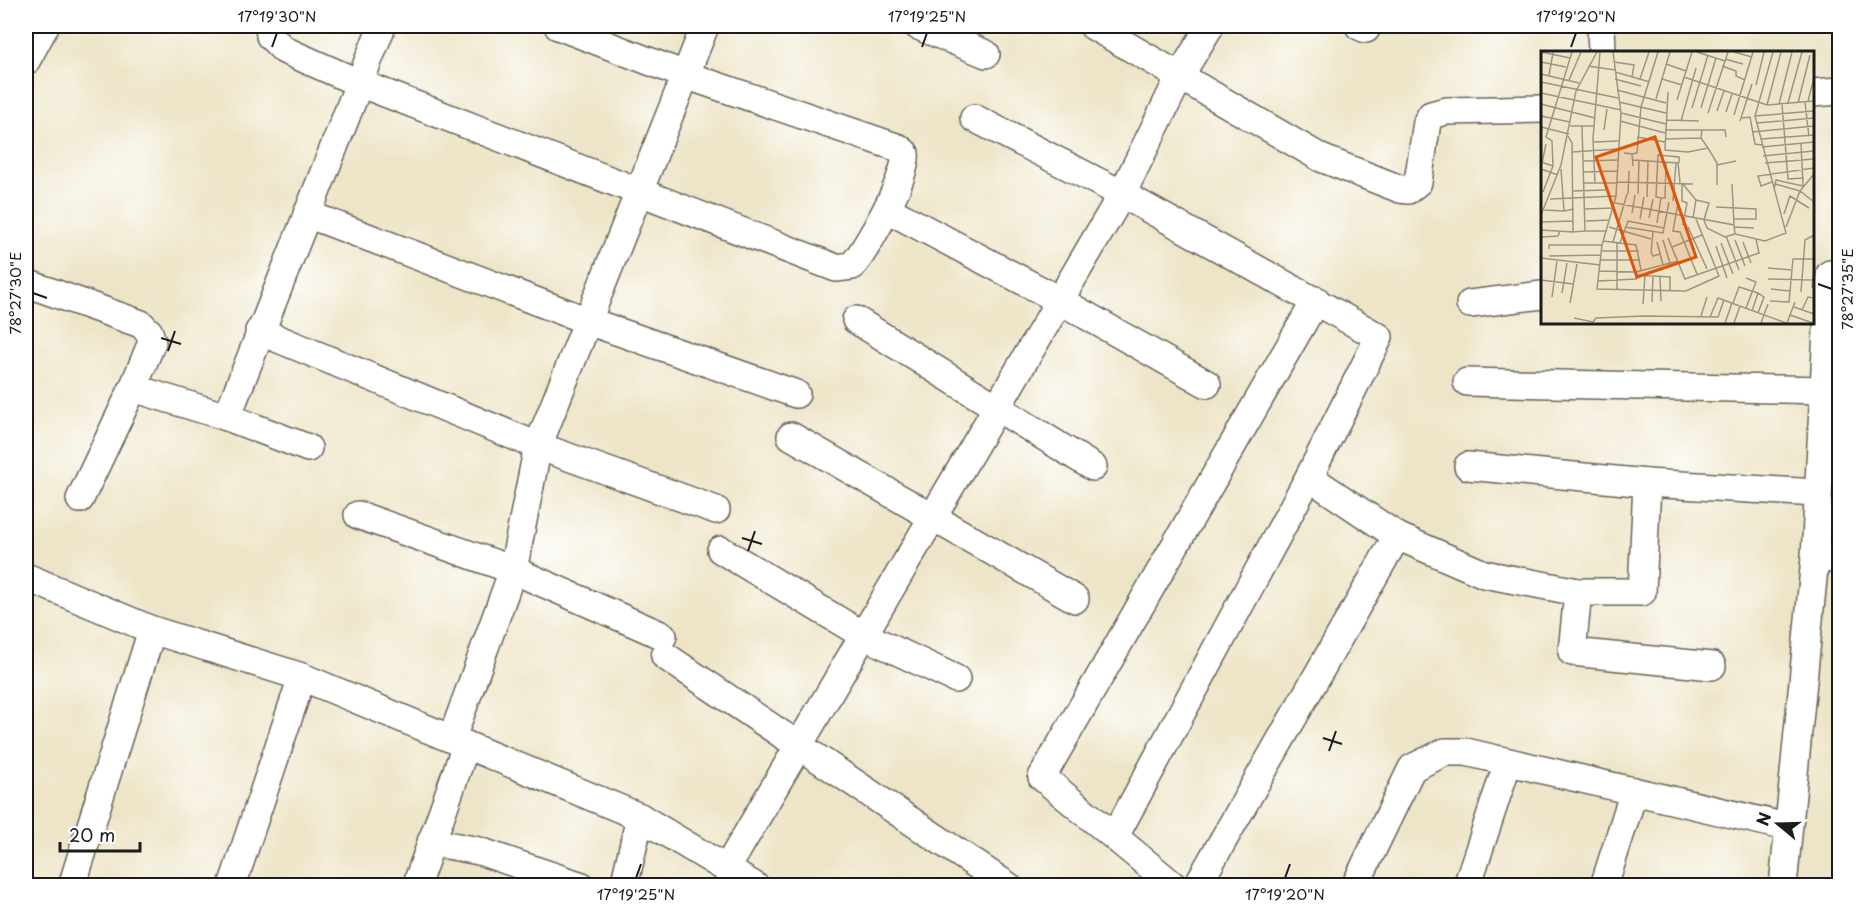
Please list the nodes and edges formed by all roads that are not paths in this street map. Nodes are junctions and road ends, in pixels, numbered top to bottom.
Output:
1 (45, 26) edge
2 (269, 26) edge
3 (382, 26) edge
4 (558, 26) edge
5 (705, 26) edge
6 (918, 26) edge
7 (1093, 26) edge
8 (1210, 26) edge
9 (1601, 26) edge
10 (1602, 51) edge
11 (986, 54) dead end
12 (26, 61) edge
13 (1181, 74) junction
14 (685, 75) junction
15 (359, 83) junction
16 (1839, 91) edge
17 (1814, 93) edge
18 (1541, 109) edge
19 (974, 118) dead end
20 (639, 192) junction
21 (1122, 194) junction
22 (887, 209) junction
23 (307, 214) junction
24 (1827, 274) edge
25 (26, 283) edge
26 (1541, 295) edge
27 (1059, 300) junction
28 (1316, 300) junction
29 (1470, 304) dead end
30 (856, 320) dead end
31 (588, 321) junction
32 (259, 331) junction
33 (1467, 382) dead end
34 (1207, 384) dead end
35 (132, 388) junction
36 (796, 394) dead end
37 (1827, 406) edge
38 (997, 409) junction
39 (227, 417) junction
40 (791, 436) dead end
41 (538, 446) junction
42 (308, 448) dead end
43 (1468, 466) dead end
44 (1093, 467) dead end
45 (1309, 477) junction
46 (1647, 483) junction
47 (1816, 493) junction
48 (80, 499) dead end
49 (716, 510) dead end
50 (358, 515) dead end
51 (932, 517) junction
52 (1397, 536) junction
53 (721, 550) dead end
54 (1827, 558) edge
55 (513, 570) junction
56 (26, 577) edge
57 (1578, 592) junction
58 (1075, 599) dead end
59 (152, 630) junction
60 (862, 635) junction
61 (1712, 666) dead end
62 (302, 677) junction
63 (956, 679) dead end
64 (459, 742) junction
65 (800, 745) junction
66 (1508, 762) junction
67 (1634, 791) junction
68 (640, 818) junction
69 (1787, 827) junction
70 (1115, 836) junction
71 (431, 842) junction
72 (727, 868) junction
73 (72, 885) edge
74 (232, 885) edge
75 (416, 885) edge
76 (582, 885) edge
77 (624, 885) edge
78 (755, 885) edge
79 (1008, 885) edge
80 (1174, 885) edge
81 (1197, 885) edge
82 (1355, 885) edge
83 (1467, 885) edge
84 (1604, 885) edge
85 (1783, 885) edge

1 - 12 street
2 - 15 street
3 - 15 street
4 - 14 street
5 - 14 street
6 - 11 street
7 - 13 street
8 - 13 street
9 - 10 street
13 - 18 street
13 - 21 street
14 - 20 street
14 - 22 street
15 - 20 street
15 - 23 street
16 - 17 street
19 - 21 street
20 - 22 street
20 - 31 street
21 - 27 street
21 - 28 street
22 - 27 street
23 - 31 street
23 - 32 street
24 - 37 street
25 - 35 street
26 - 29 street
27 - 34 street
27 - 38 street
28 - 45 street
28 - 70 street
30 - 38 street
31 - 36 street
31 - 41 street
32 - 39 street
32 - 41 street
33 - 37 street
35 - 39 street
35 - 48 street
37 - 47 street
38 - 44 street
38 - 51 street
39 - 42 street
40 - 51 street
41 - 49 street
41 - 55 street
43 - 46 street
45 - 52 street
45 - 70 street
46 - 47 street
46 - 57 street
47 - 54 street
50 - 55 street
51 - 58 street
51 - 60 street
52 - 57 street
52 - 81 street
53 - 60 street
54 - 69 street
55 - 64 street
55 - 65 street
56 - 59 street
57 - 61 street
59 - 62 street
59 - 73 street
60 - 63 street
60 - 65 street
62 - 64 street
62 - 74 street
64 - 68 street
64 - 71 street
65 - 72 street
65 - 79 street
66 - 67 street
66 - 82 street
66 - 83 street
67 - 69 street
67 - 84 street
68 - 72 street
68 - 77 street
69 - 85 street
70 - 80 street
71 - 75 street
71 - 76 street
72 - 78 street

